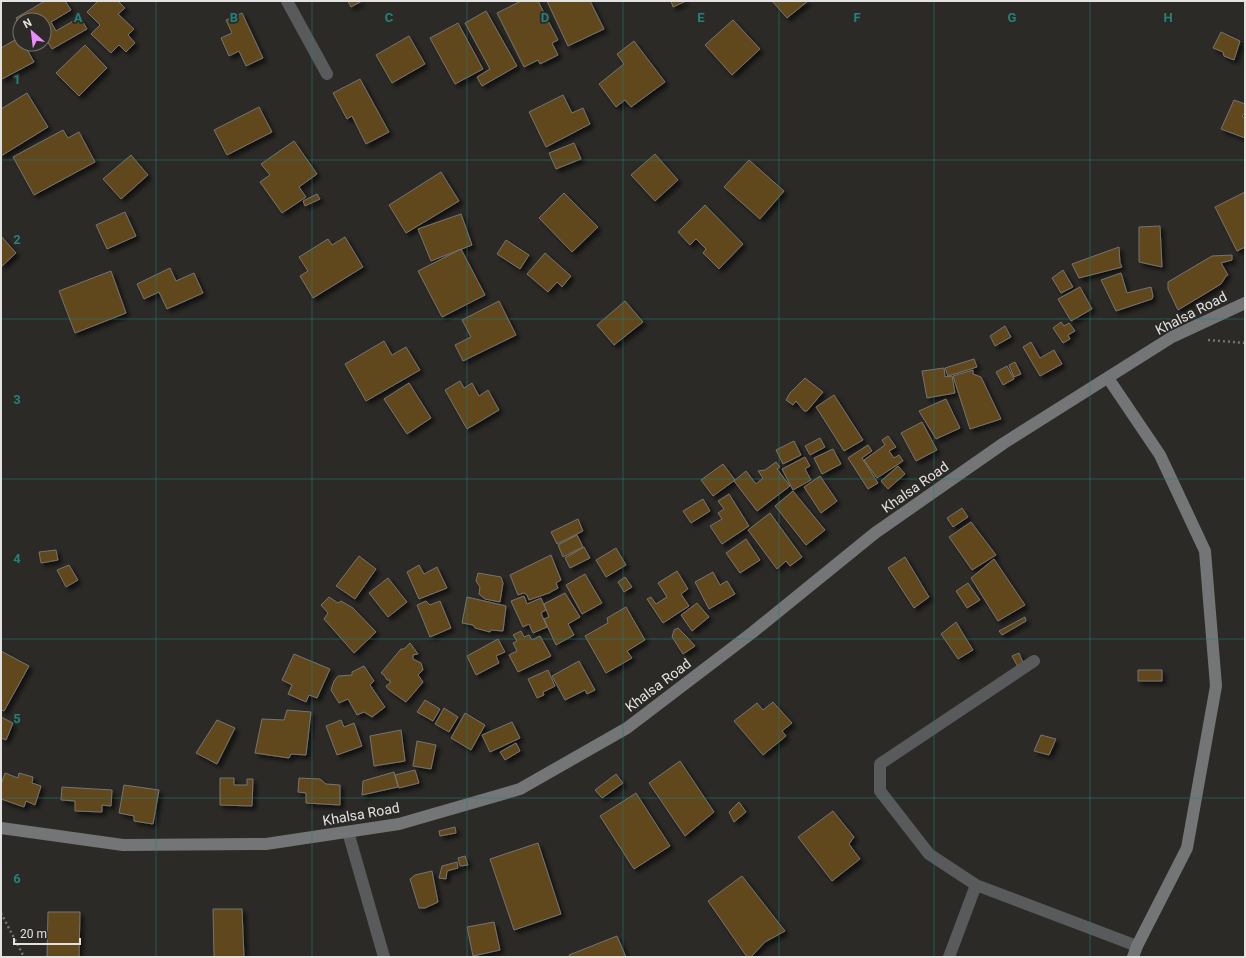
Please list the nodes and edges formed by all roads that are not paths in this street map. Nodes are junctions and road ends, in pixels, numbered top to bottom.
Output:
1 (287, 1) edge
2 (327, 74) dead end
3 (1245, 303) edge
4 (1108, 378) junction
5 (1034, 661) dead end
6 (1, 828) edge
7 (348, 832) junction
8 (976, 885) junction
9 (1135, 951) edge
10 (384, 957) edge
11 (949, 957) edge

1 - 2 street
3 - 4 main road, Khalsa Road
4 - 7 main road, Khalsa Road
4 - 9 main road
5 - 8 street
6 - 7 main road, Khalsa Road
7 - 10 street
8 - 9 street
8 - 11 street

